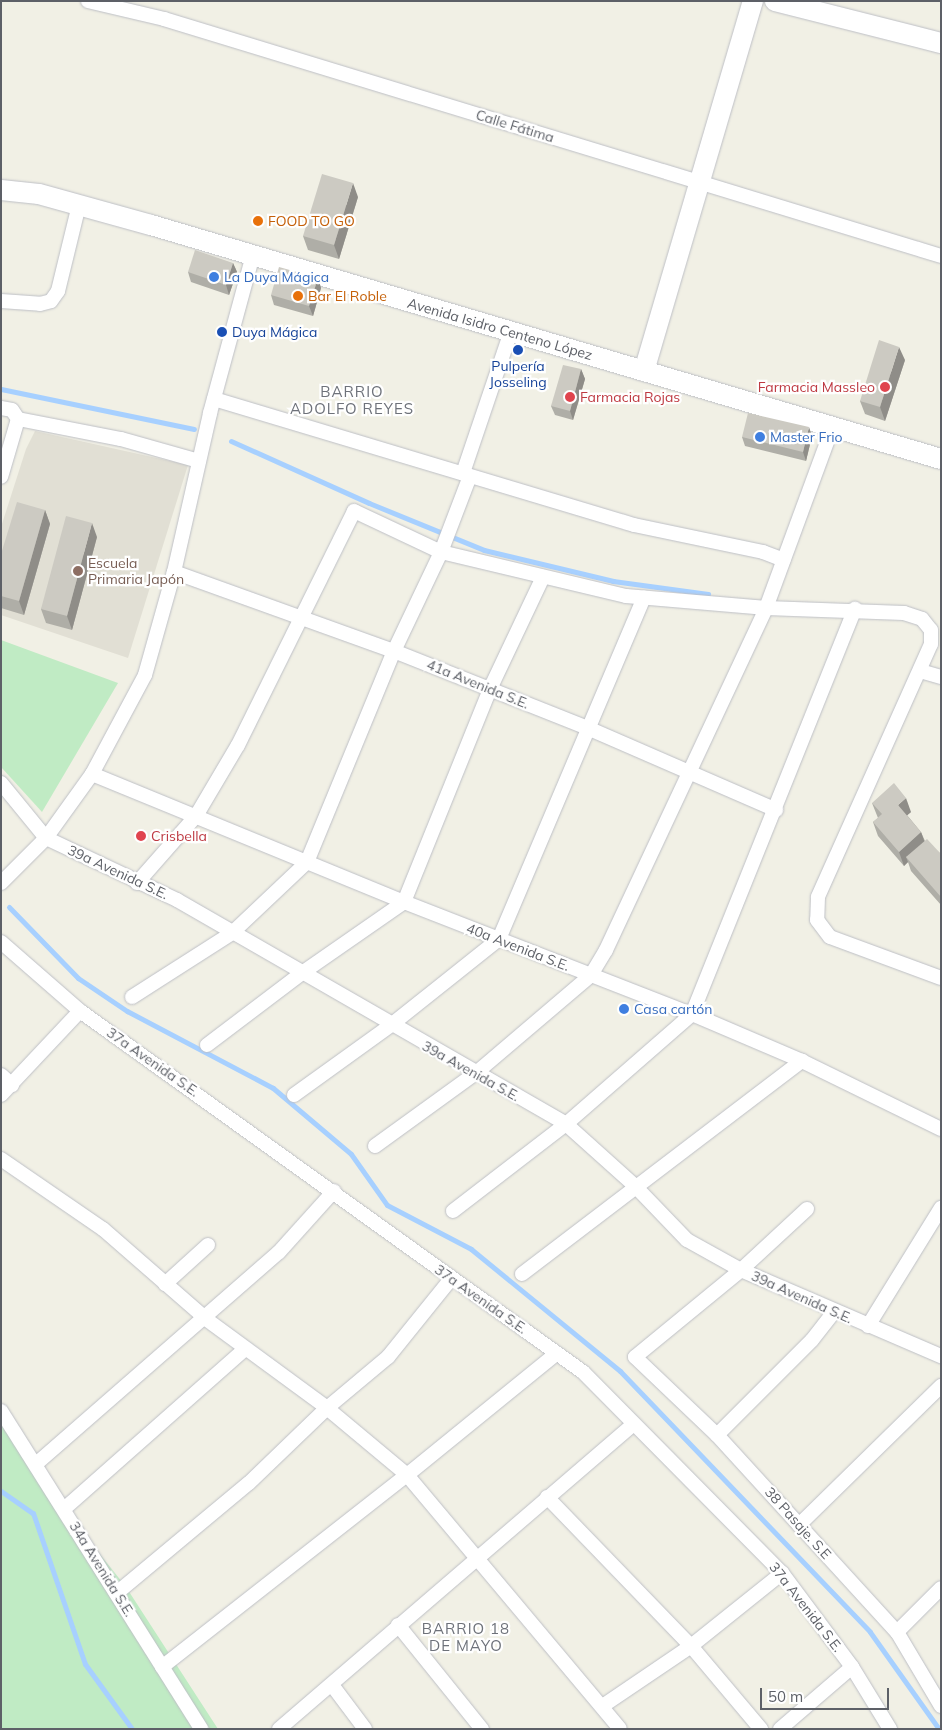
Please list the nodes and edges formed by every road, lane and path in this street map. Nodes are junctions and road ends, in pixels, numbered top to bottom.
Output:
1 (88, 1) edge
2 (753, 1) edge
3 (776, 1) edge
4 (941, 43) edge
5 (702, 182) junction
6 (1, 190) edge
7 (79, 205) junction
8 (253, 255) junction
9 (941, 256) edge
10 (1, 301) edge
11 (510, 334) junction
12 (644, 371) junction
13 (214, 399) junction
14 (1, 408) edge
15 (18, 420) junction
16 (833, 426) junction
17 (941, 459) edge
18 (199, 461) junction
19 (467, 475) junction
20 (1, 477) edge
21 (441, 552) junction
22 (784, 560) junction
23 (174, 572) junction
24 (543, 577) junction
25 (644, 597) junction
26 (766, 608) junction
27 (855, 609) junction
28 (300, 616) junction
29 (394, 651) junction
30 (920, 671) junction
31 (941, 677) edge
32 (490, 689) junction
33 (590, 729) junction
34 (690, 772) junction
35 (92, 774) junction
36 (1, 783) edge
37 (776, 810) junction
38 (196, 816) junction
39 (46, 838) junction
40 (307, 862) junction
41 (138, 882) junction
42 (1, 883) edge
43 (404, 902) junction
44 (232, 933) junction
45 (499, 939) junction
46 (1, 942) edge
47 (302, 973) junction
48 (591, 975) junction
49 (941, 978) edge
50 (132, 997) dead end
51 (80, 1011) junction
52 (692, 1014) junction
53 (390, 1025) junction
54 (207, 1045) dead end
55 (802, 1061) junction
56 (476, 1073) junction
57 (1, 1075) edge
58 (12, 1085) junction
59 (1, 1095) edge
60 (294, 1095) dead end
61 (566, 1124) junction
62 (941, 1129) edge
63 (375, 1146) dead end
64 (1, 1158) edge
65 (634, 1186) junction
66 (334, 1191) junction
67 (941, 1208) edge
68 (807, 1209) dead end
69 (453, 1211) dead end
70 (208, 1245) dead end
71 (741, 1270) junction
72 (522, 1274) dead end
73 (451, 1279) junction
74 (165, 1284) junction
75 (835, 1311) junction
76 (206, 1319) junction
77 (868, 1326) junction
78 (245, 1349) junction
79 (557, 1353) junction
80 (941, 1356) edge
81 (941, 1386) edge
82 (327, 1408) junction
83 (1, 1411) edge
84 (633, 1424) junction
85 (717, 1434) junction
86 (36, 1464) junction
87 (407, 1475) junction
88 (547, 1497) junction
89 (64, 1509) junction
90 (799, 1525) junction
91 (476, 1556) junction
92 (782, 1572) junction
93 (941, 1588) edge
94 (118, 1592) junction
95 (398, 1625) junction
96 (897, 1632) junction
97 (691, 1646) junction
98 (162, 1667) junction
99 (852, 1667) junction
100 (332, 1685) junction
101 (604, 1706) junction
102 (941, 1706) edge
103 (201, 1729) edge
104 (279, 1729) edge
105 (365, 1729) edge
106 (482, 1729) edge
107 (620, 1729) edge
108 (761, 1729) edge
109 (780, 1729) edge
110 (890, 1729) edge

1 - 5 street, Calle Fátima
2 - 5 street
3 - 4 street
5 - 9 street, Calle Fátima
5 - 12 street
6 - 7 street, Avenida Isidro Centeno López
7 - 8 street, Avenida Isidro Centeno López
7 - 10 street
8 - 11 street, Avenida Isidro Centeno López
8 - 13 street
11 - 12 street, Avenida Isidro Centeno López
11 - 19 street
12 - 16 street, Avenida Isidro Centeno López
13 - 18 street
13 - 19 street
14 - 15 street
15 - 18 street
15 - 20 street
16 - 17 street, Avenida Isidro Centeno López
16 - 22 street
18 - 23 street
19 - 21 street
19 - 22 street
21 - 24 street
21 - 28 street
21 - 29 street
22 - 26 street
23 - 28 street, 41a Avenida S.E.
23 - 35 street
24 - 25 street
24 - 32 street
25 - 26 street
25 - 33 street
26 - 27 street
26 - 34 street
27 - 30 street
27 - 37 street
28 - 29 street, 41a Avenida S.E.
28 - 38 street
29 - 32 street, 41a Avenida S.E.
29 - 40 street
30 - 31 street
30 - 49 street
32 - 33 street, 41a Avenida S.E.
32 - 43 street
33 - 34 street, 41a Avenida S.E.
33 - 45 street
34 - 37 street, 41a Avenida S.E.
34 - 48 street
35 - 38 street, 40a Avenida S.E.
35 - 39 street
36 - 39 street, 39a Avenida S.E.
37 - 52 street
38 - 40 street, 40a Avenida S.E.
38 - 41 street
39 - 41 street, 39a Avenida S.E.
39 - 42 street
40 - 43 street, 40a Avenida S.E.
40 - 44 street
41 - 44 street, 39a Avenida S.E.
43 - 45 street, 40a Avenida S.E.
43 - 47 street
44 - 47 street, 39a Avenida S.E.
44 - 50 street
45 - 48 street, 40a Avenida S.E.
45 - 53 street
46 - 51 street, 37a Avenida S.E.
47 - 53 street, 39a Avenida S.E.
47 - 54 street
48 - 52 street, 40a Avenida S.E.
48 - 56 street
51 - 58 street
51 - 66 street, 37a Avenida S.E.
52 - 55 street, 40a Avenida S.E.
52 - 61 street
53 - 56 street, 39a Avenida S.E.
53 - 60 street
55 - 62 street, 40a Avenida S.E.
55 - 65 street
56 - 61 street, 39a Avenida S.E.
56 - 63 street
57 - 58 street
58 - 59 street
61 - 65 street, 39a Avenida S.E.
61 - 69 street
64 - 74 street
65 - 71 street, 39a Avenida S.E.
65 - 72 street
66 - 73 street, 37a Avenida S.E.
66 - 76 street
67 - 77 street
68 - 71 street
70 - 74 street
71 - 75 street, 39a Avenida S.E.
71 - 85 street, 38 Pasaje. S.E
73 - 79 street, 37a Avenida S.E.
73 - 82 street
74 - 76 street
75 - 77 street, 39a Avenida S.E.
75 - 85 street
76 - 78 street
76 - 86 street
77 - 80 street, 39a Avenida S.E.
78 - 82 street
78 - 89 street
79 - 84 street, 37a Avenida S.E.
79 - 87 street
81 - 90 street
82 - 87 street
82 - 94 street
83 - 86 street, 34a Avenida S.E.
84 - 88 street
84 - 92 street, 37a Avenida S.E.
85 - 90 street, 38 Pasaje. S.E
86 - 89 street, 34a Avenida S.E.
87 - 91 street
87 - 98 street
88 - 91 street
88 - 97 street
89 - 94 street, 34a Avenida S.E.
90 - 96 street, 38 Pasaje. S.E
91 - 95 street
91 - 101 street
92 - 97 street
92 - 99 street, 37a Avenida S.E.
93 - 96 street
94 - 98 street, 34a Avenida S.E.
95 - 100 street
95 - 106 street
96 - 102 street, 38 Pasaje. S.E
97 - 101 street
97 - 108 street
98 - 103 street, 34a Avenida S.E.
99 - 109 street
99 - 110 street, 37a Avenida S.E.
100 - 104 street
100 - 105 street
101 - 107 street

